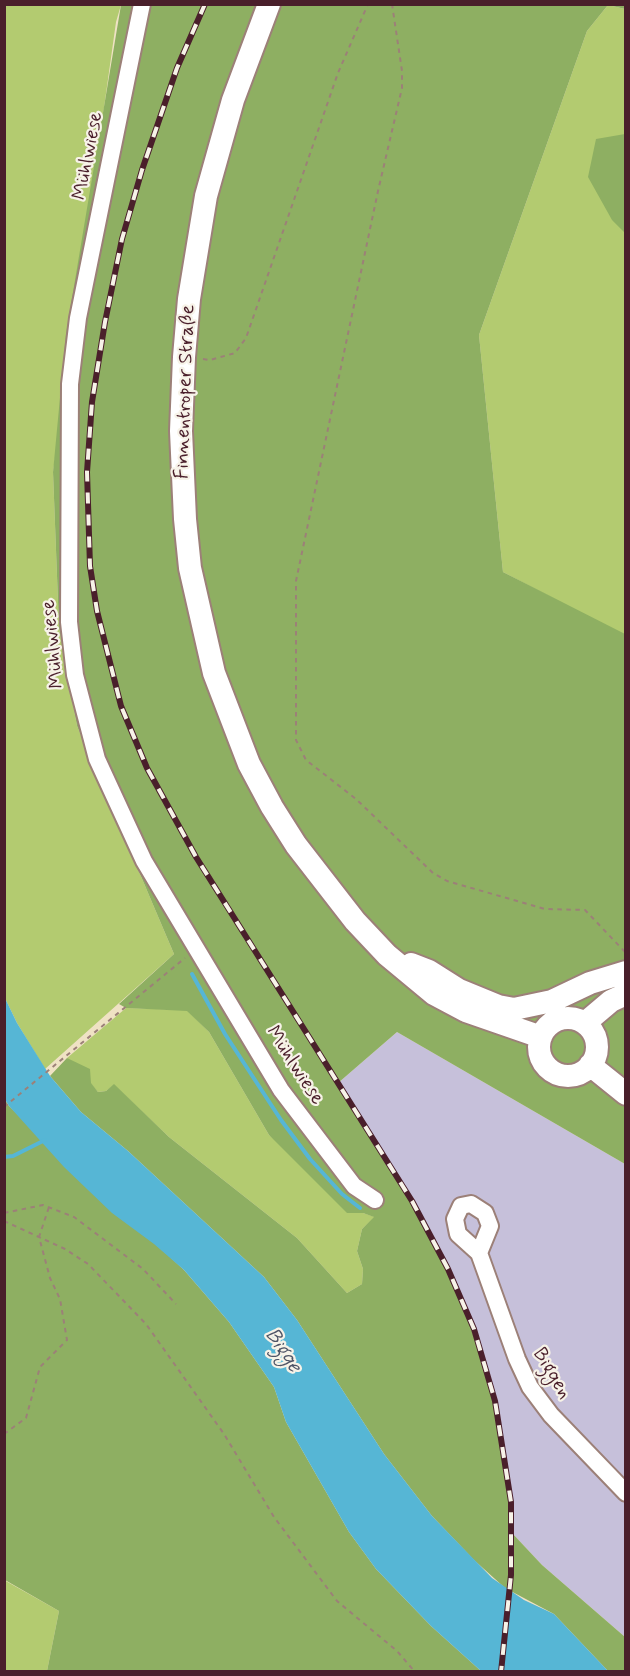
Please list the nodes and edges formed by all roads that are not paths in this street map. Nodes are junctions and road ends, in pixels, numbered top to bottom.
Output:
1 (142, 4) edge
2 (269, 4) edge
3 (387, 955) junction
4 (626, 972) edge
5 (626, 994) edge
6 (585, 1023) junction
7 (541, 1037) junction
8 (590, 1065) junction
9 (626, 1094) edge
10 (375, 1200) dead end
11 (479, 1253) dead end
12 (626, 1493) edge

1 - 10 street, Mühlwiese
2 - 3 main road, Finnentroper Straße
3 - 4 main road
3 - 7 main road, Finnentroper Straße
5 - 6 main road
6 - 7 main road
6 - 8 main road
7 - 8 main road
8 - 9 main road
11 - 12 street, Biggen

